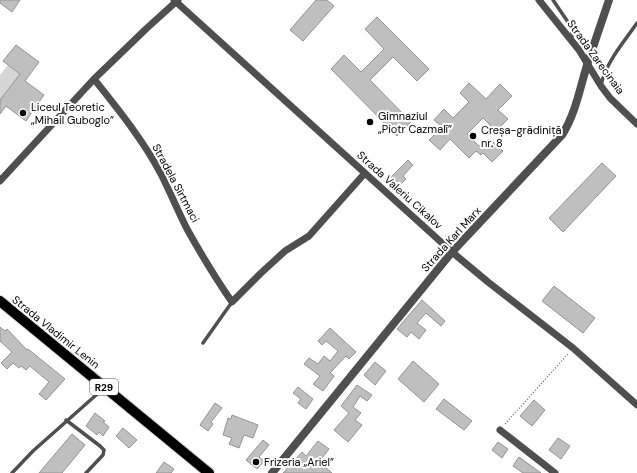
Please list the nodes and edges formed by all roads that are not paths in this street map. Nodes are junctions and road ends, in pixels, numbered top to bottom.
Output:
1 (539, 0) edge
2 (553, 0) edge
3 (609, 0) edge
4 (176, 1) edge
5 (637, 23) edge
6 (572, 40) junction
7 (588, 62) junction
8 (94, 79) junction
9 (601, 86) junction
10 (637, 124) edge
11 (365, 173) junction
12 (0, 181) edge
13 (452, 252) junction
14 (0, 301) edge
15 (232, 302) junction
16 (203, 343) dead end
17 (104, 387) junction
18 (637, 404) edge
19 (66, 420) junction
20 (500, 430) road end
21 (12, 473) edge
22 (86, 473) edge
23 (209, 473) edge
24 (272, 473) edge
25 (555, 473) edge

1 - 6 street, Strada Zarecinaia
2 - 6 lane
3 - 7 street, Strada Karl Marx
4 - 8 street
4 - 11 street, Strada Valeriu Cikalov
5 - 9 lane
6 - 7 street, Strada Zarecinaia
7 - 9 street, Strada Zarecinaia
7 - 13 street, Strada Karl Marx
8 - 12 street
8 - 15 street, Stradela Sîrtmaci
9 - 10 street, Strada Zarecinaia
11 - 13 street, Strada Valeriu Cikalov
11 - 15 street
13 - 18 street, Strada Valeriu Cikalov
13 - 24 street, Strada Karl Marx
14 - 17 main road, Strada Vladimir Lenin / R29
15 - 16 lane
17 - 19 lane
17 - 23 main road, Strada Vladimir Lenin / R29
19 - 21 lane
19 - 22 lane
20 - 25 street

